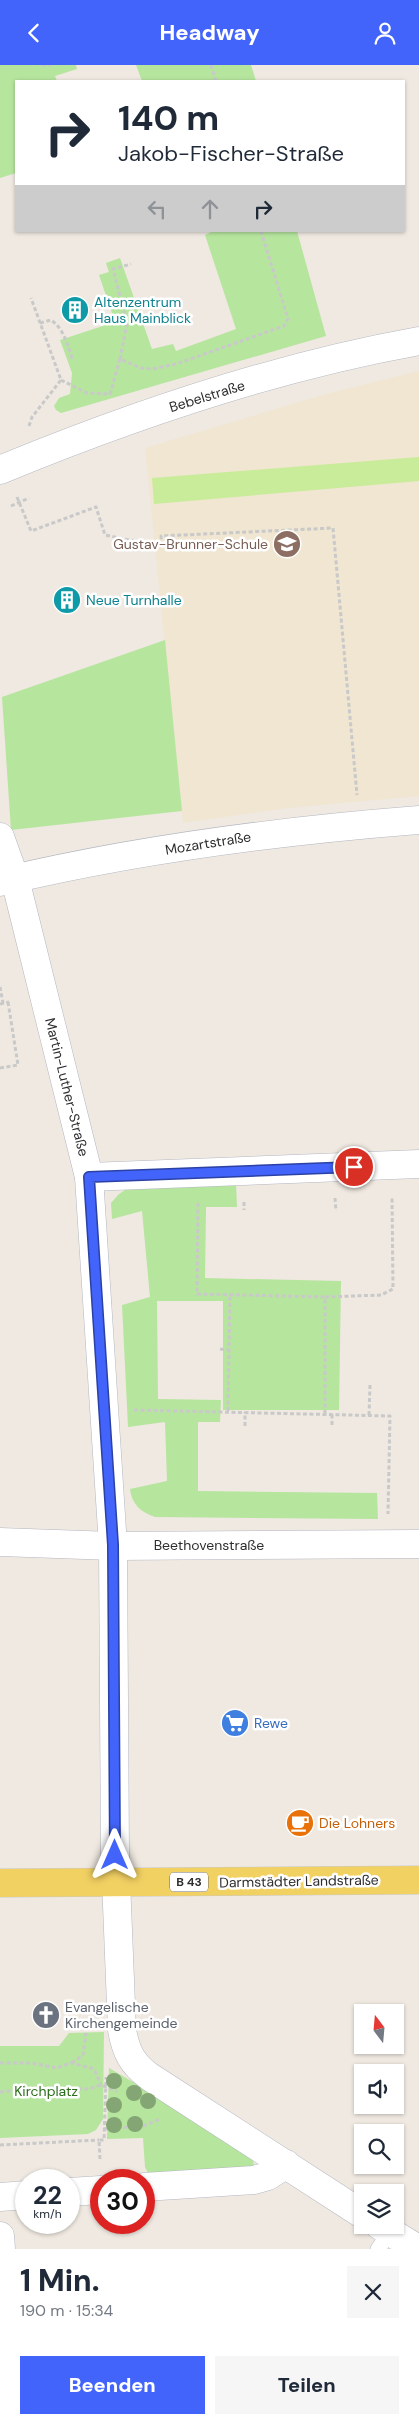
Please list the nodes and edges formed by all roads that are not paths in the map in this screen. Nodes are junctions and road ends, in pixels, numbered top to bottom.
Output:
1 (419, 341) edge
2 (0, 470) edge
3 (419, 820) edge
4 (0, 837) edge
5 (7, 880) edge
6 (419, 1164) edge
7 (89, 1177) junction
8 (0, 1542) edge
9 (419, 1544) edge
10 (113, 1545) junction
11 (419, 1880) edge
12 (0, 1883) edge
13 (116, 1883) junction
14 (286, 2165) junction
15 (155, 2186) edge
16 (15, 2196) edge
17 (0, 2197) edge
18 (354, 2210) edge
19 (382, 2235) edge
20 (0, 2236) edge
21 (1, 2249) edge
22 (418, 2249) edge

1 - 2 street, Bebelstraße
3 - 5 street, Mozartstraße
4 - 5 street, Martin-Luther-Straße
5 - 7 street, Martin-Luther-Straße
6 - 7 street
7 - 10 street, Martin-Luther-Straße
8 - 10 street, Beethovenstraße
9 - 10 street, Beethovenstraße
10 - 13 street, Martin-Luther-Straße
11 - 13 main road, Darmstädter Landstraße / B 43
12 - 13 main road, Darmstädter Landstraße / B 43
13 - 14 street, Martin-Luther-Straße
14 - 15 street
14 - 18 street
16 - 17 street
19 - 22 street
20 - 21 street

